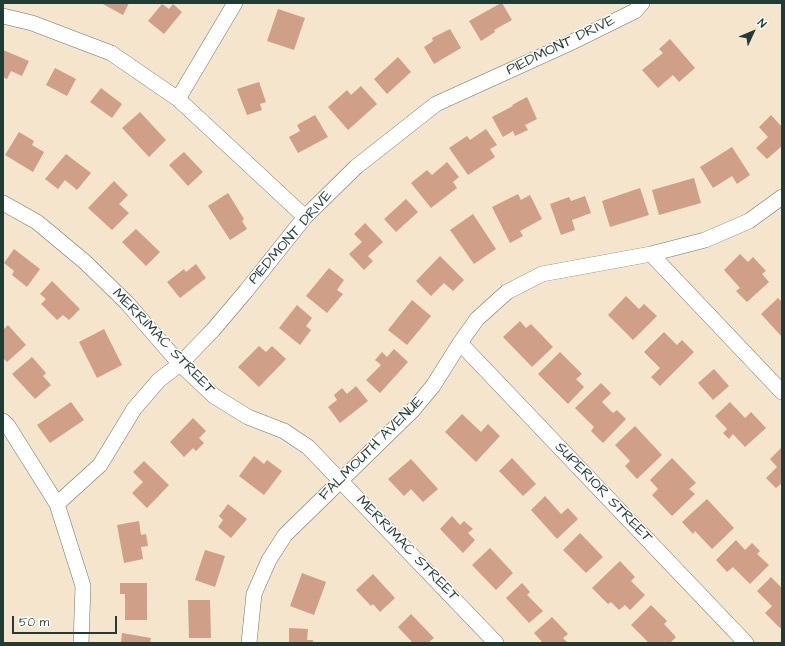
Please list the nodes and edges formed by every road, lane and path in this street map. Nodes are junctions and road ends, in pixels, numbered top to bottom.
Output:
1 (235, 3) edge
2 (642, 3) edge
3 (3, 16) edge
4 (178, 99) junction
5 (782, 197) edge
6 (3, 203) edge
7 (305, 218) junction
8 (651, 254) junction
9 (460, 343) junction
10 (180, 364) junction
11 (782, 392) edge
12 (3, 421) edge
13 (341, 480) junction
14 (57, 504) junction
15 (491, 641) edge
16 (81, 643) edge
17 (249, 643) edge
18 (746, 643) edge

1 - 4 street
2 - 7 street, PIEDMONT DRIVE
3 - 4 street
4 - 7 street
5 - 8 street, FALMOUTH AVENUE
6 - 10 street, MERRIMAC STREET
7 - 10 street, PIEDMONT DRIVE
8 - 9 street, FALMOUTH AVENUE
8 - 11 street
9 - 13 street, FALMOUTH AVENUE
9 - 18 street, SUPERIOR STREET
10 - 13 street, MERRIMAC STREET
10 - 14 street, PIEDMONT DRIVE
12 - 14 street
13 - 15 street, MERRIMAC STREET
13 - 17 street, FALMOUTH AVENUE
14 - 16 street

